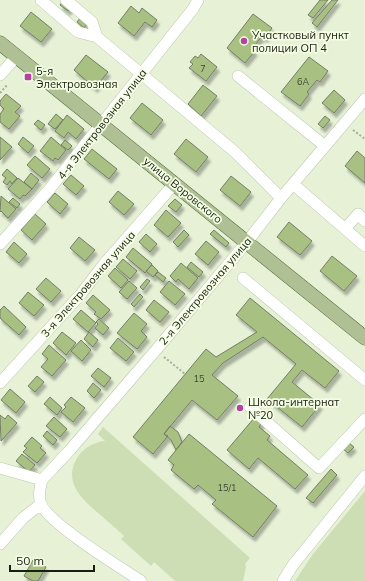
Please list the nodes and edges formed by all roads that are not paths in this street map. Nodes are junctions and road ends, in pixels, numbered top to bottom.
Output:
1 (41, 0) edge
2 (66, 0) edge
3 (198, 0) edge
4 (97, 37) junction
5 (0, 43) edge
6 (17, 56) junction
7 (142, 74) junction
8 (0, 75) edge
9 (238, 76) dead end
10 (365, 99) edge
11 (102, 125) junction
12 (325, 146) junction
13 (174, 183) junction
14 (292, 184) junction
15 (281, 198) junction
16 (365, 221) edge
17 (345, 229) junction
18 (247, 242) junction
19 (0, 244) edge
20 (365, 246) edge
21 (243, 278) dead end
22 (365, 338) edge
23 (365, 380) edge
24 (0, 383) edge
25 (250, 407) dead end
26 (365, 419) edge
27 (0, 468) edge
28 (365, 476) edge
29 (42, 480) junction
30 (41, 504) junction
31 (0, 544) edge
32 (141, 581) edge
33 (283, 581) edge

1 - 4 street
2 - 4 street
3 - 7 street, 4-я Электровозная улица
4 - 7 street
5 - 6 main road, улица Воровского
6 - 8 street
6 - 11 main road, улица Воровского
7 - 11 street, 4-я Электровозная улица
7 - 15 street
9 - 12 street
10 - 12 street, 2-я Электровозная улица
11 - 13 main road, улица Воровского
11 - 19 street, 4-я Электровозная улица
12 - 14 street, 2-я Электровозная улица
13 - 18 main road, улица Воровского
13 - 24 street, 3-я Электровозная улица
14 - 15 street, 2-я Электровозная улица
14 - 17 street
15 - 18 street, 2-я Электровозная улица
16 - 17 street
17 - 20 street
18 - 22 main road, улица Воровского
18 - 29 street, 2-я Электровозная улица
21 - 23 street
25 - 26 street
27 - 29 street
28 - 33 street
29 - 30 street
30 - 31 street
30 - 32 street

